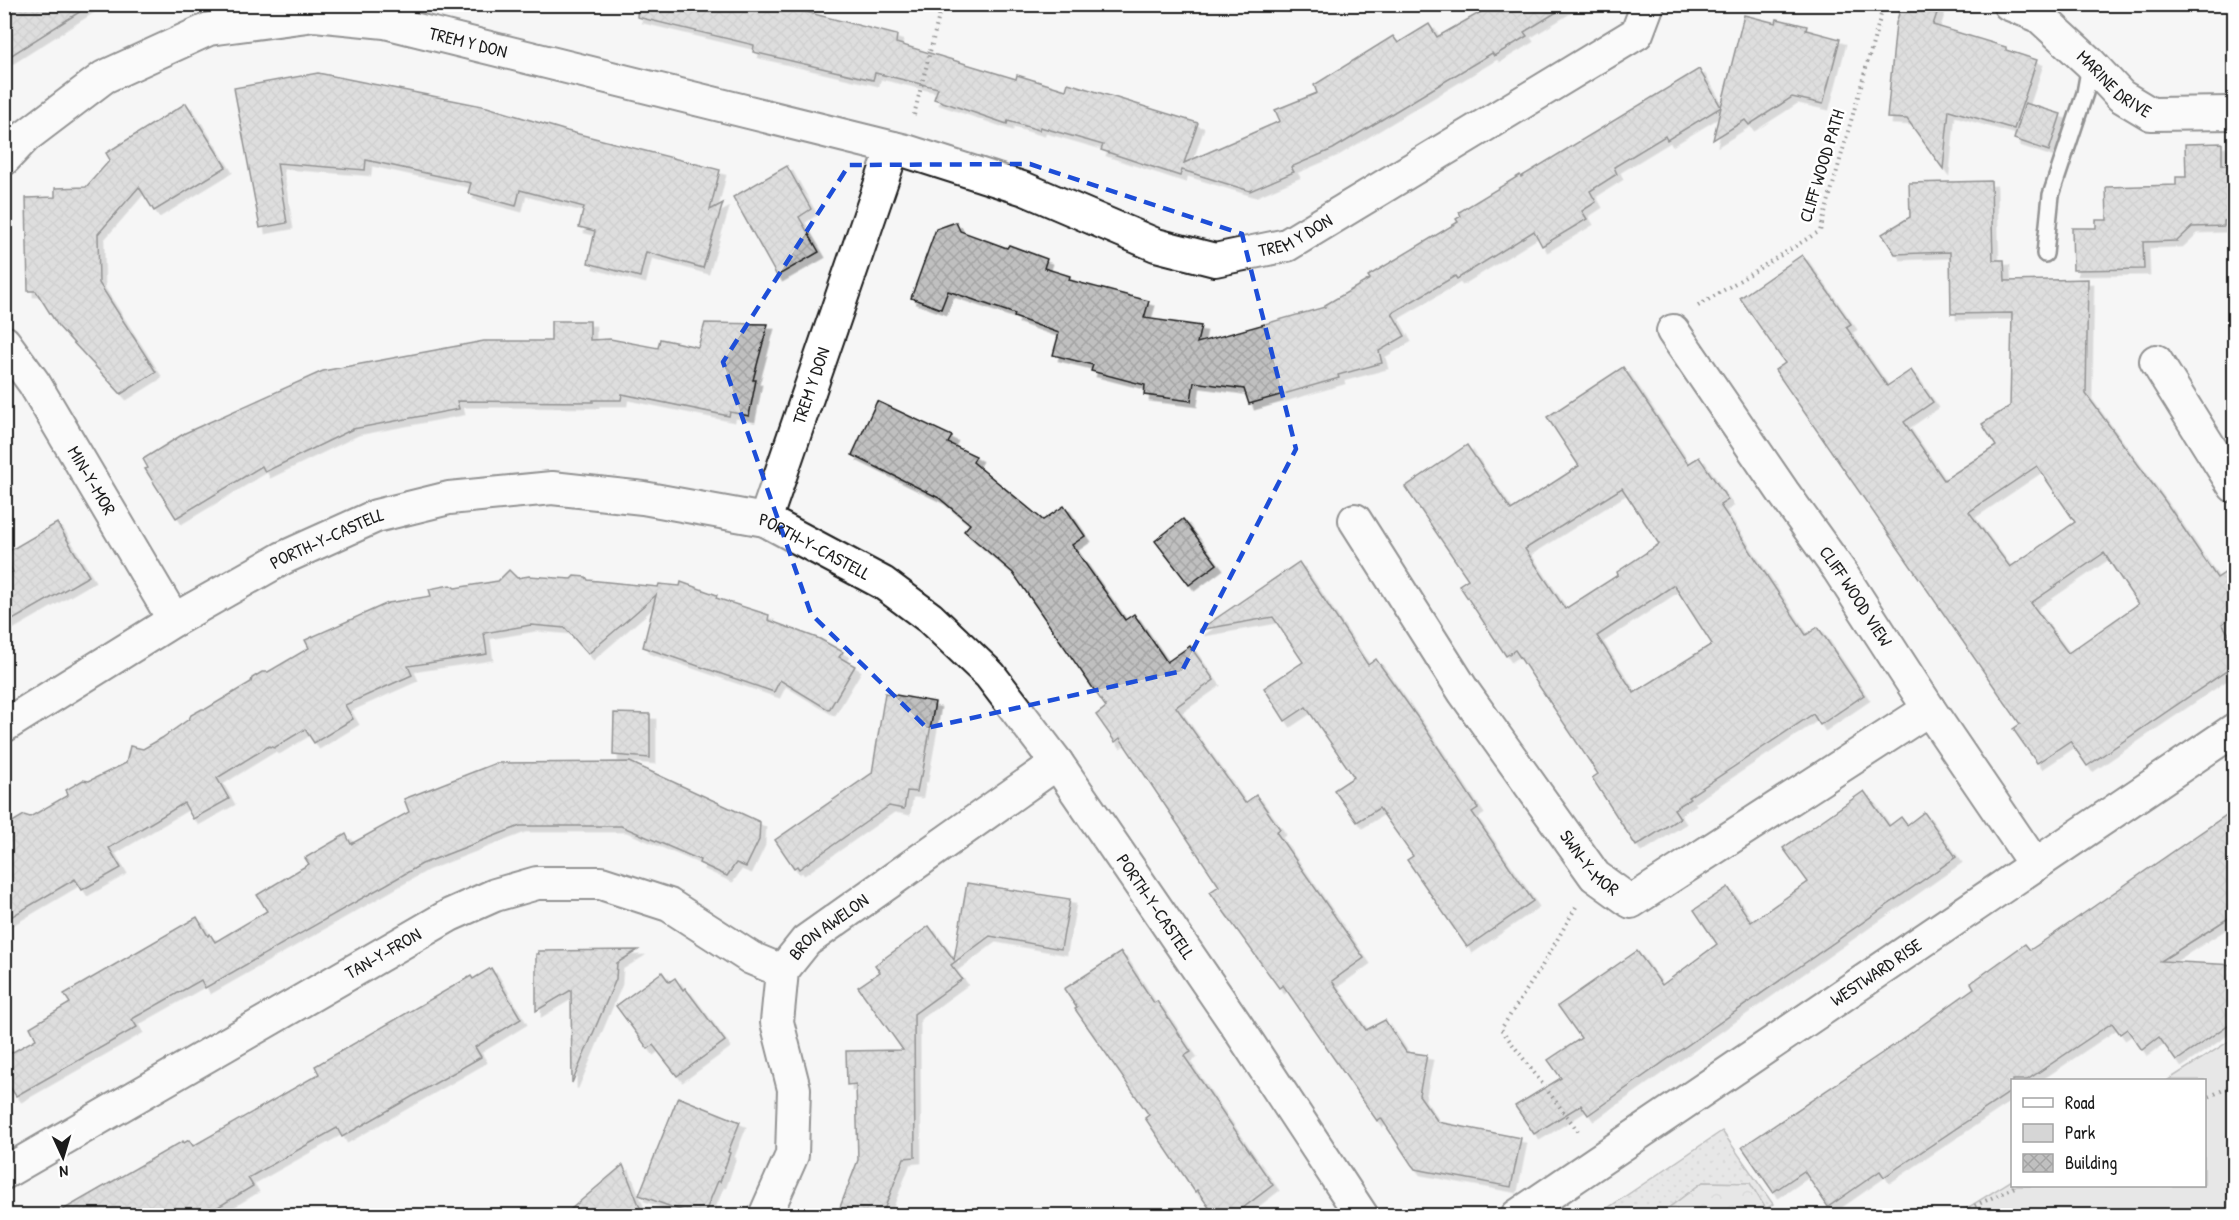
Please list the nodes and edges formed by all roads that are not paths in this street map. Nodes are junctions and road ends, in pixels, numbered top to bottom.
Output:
1 (1648, 4) edge
2 (2009, 4) edge
3 (2090, 63) junction
4 (2235, 112) edge
5 (899, 149) junction
6 (4, 159) edge
7 (2045, 254) dead end
8 (1673, 331) road end
9 (4, 342) edge
10 (2156, 361) dead end
11 (2235, 486) edge
12 (765, 520) junction
13 (1355, 520) dead end
14 (174, 620) junction
15 (1929, 709) junction
16 (4, 726) edge
17 (2235, 730) edge
18 (1057, 763) junction
19 (2035, 865) junction
20 (782, 971) junction
21 (4, 1173) edge
22 (765, 1215) edge
23 (1362, 1215) edge
24 (1517, 1215) edge

1 - 5 street, TREM Y DON
2 - 3 street, MARINE DRIVE
3 - 4 street, MARINE DRIVE
3 - 7 lane
5 - 6 street, TREM Y DON
5 - 12 street, TREM Y DON
8 - 15 street, CLIFF WOOD VIEW
9 - 14 street, MIN-Y-MOR
10 - 11 street
12 - 14 street, PORTH-Y-CASTELL
12 - 18 street, PORTH-Y-CASTELL
13 - 15 street, SWN-Y-MOR
14 - 16 street, PORTH-Y-CASTELL
15 - 19 street, CLIFF WOOD VIEW
17 - 19 street, WESTWARD RISE
18 - 20 street, BRON AWELON
18 - 23 street, PORTH-Y-CASTELL
19 - 24 street, WESTWARD RISE
20 - 21 street, TAN-Y-FRON
20 - 22 street, BRON AWELON

